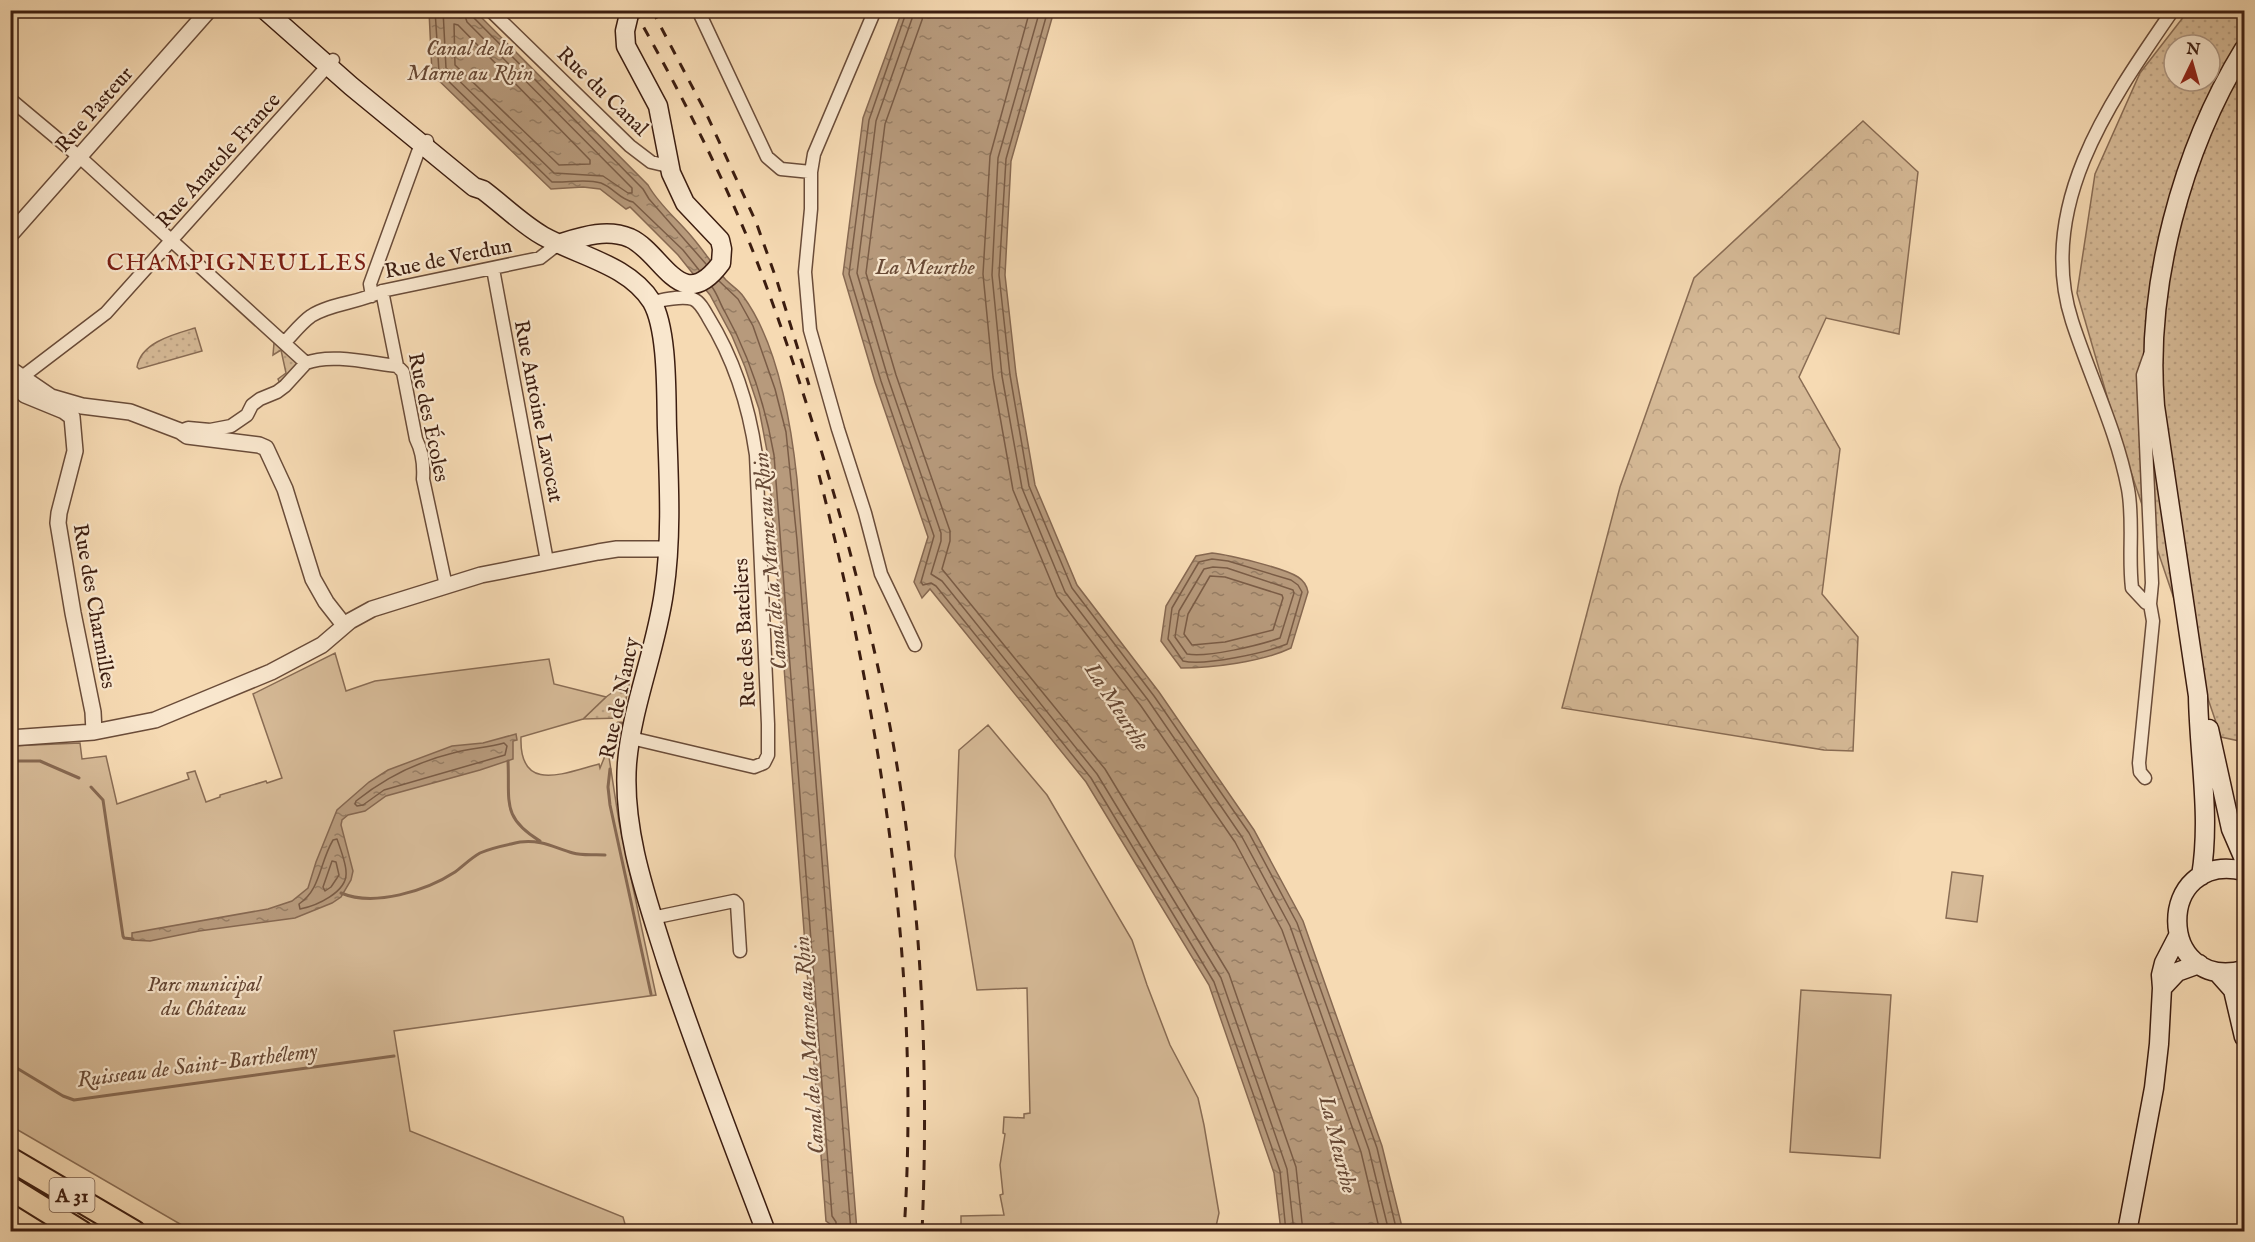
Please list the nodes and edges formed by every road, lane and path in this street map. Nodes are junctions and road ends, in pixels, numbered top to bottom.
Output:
1 (209, 10) edge
2 (265, 10) edge
3 (276, 10) edge
4 (490, 10) edge
5 (630, 10) edge
6 (698, 10) edge
7 (875, 10) edge
8 (2173, 10) edge
9 (2244, 49) edge
10 (331, 63) junction
11 (10, 99) edge
12 (425, 143) junction
13 (79, 157) junction
14 (669, 166) junction
15 (811, 172) junction
16 (612, 235) junction
17 (10, 236) edge
18 (171, 241) junction
19 (558, 244) junction
20 (595, 261) junction
21 (493, 270) junction
22 (377, 294) junction
23 (652, 302) junction
24 (284, 343) junction
25 (2153, 348) junction
26 (306, 363) junction
27 (397, 366) junction
28 (13, 378) edge
29 (77, 412) junction
30 (180, 431) junction
31 (667, 549) junction
32 (547, 561) junction
33 (446, 586) junction
34 (2150, 604) junction
35 (344, 625) junction
36 (915, 645) dead end
37 (2198, 696) junction
38 (94, 732) junction
39 (10, 738) edge
40 (631, 738) junction
41 (2145, 778) dead end
42 (2204, 790) junction
43 (2224, 803) junction
44 (2244, 859) edge
45 (2244, 871) edge
46 (2201, 876) junction
47 (652, 918) junction
48 (2178, 936) junction
49 (740, 951) dead end
50 (2199, 964) junction
51 (2244, 970) edge
52 (2217, 972) junction
53 (2163, 987) junction
54 (2244, 1037) edge
55 (10, 1159) edge
56 (10, 1188) edge
57 (81, 1232) edge
58 (134, 1232) edge
59 (766, 1232) edge
60 (2127, 1232) edge

1 - 13 street, Rue Pasteur
2 - 10 main road
3 - 10 main road
4 - 14 street, Rue du Canal
5 - 14 main road
6 - 15 street
7 - 15 street
8 - 34 street
9 - 25 main road
10 - 12 main road, Rue de Nancy
10 - 18 street, Rue Anatole France
11 - 13 street
12 - 19 main road, Rue de Nancy
12 - 22 street, Rue des Écoles
13 - 17 street, Rue Pasteur
13 - 18 street
14 - 16 main road
15 - 36 street
16 - 19 main road
16 - 20 main road
18 - 24 street
18 - 28 street, Rue Anatole France
19 - 20 main road, Rue de Nancy
19 - 21 street, Rue de Verdun
20 - 23 main road, Rue de Nancy
21 - 22 street, Rue de Verdun
21 - 32 street, Rue Antoine Lavocat
22 - 24 street, Rue de Verdun
22 - 27 street, Rue des Écoles
23 - 31 main road, Rue de Nancy
23 - 40 street, Rue des Bateliers
24 - 26 street
25 - 34 street
25 - 37 main road
26 - 27 street
26 - 30 street
27 - 33 street, Rue des Écoles
28 - 29 street
29 - 30 street
29 - 38 street, Rue des Charmilles
30 - 35 street
31 - 32 street
31 - 40 main road, Rue de Nancy
32 - 33 street
33 - 35 street
34 - 41 street
35 - 38 street
37 - 42 main road
37 - 43 main road
38 - 39 street
40 - 47 main road, Rue de Nancy
42 - 43 street
42 - 46 main road
43 - 44 main road
45 - 46 main road
46 - 48 main road
47 - 49 street
47 - 59 main road, Rue de Nancy
48 - 50 main road
48 - 53 main road
50 - 52 main road
50 - 53 main road
51 - 52 main road
52 - 54 main road
53 - 60 main road
55 - 58 highway, A 31
56 - 57 highway, A 31

